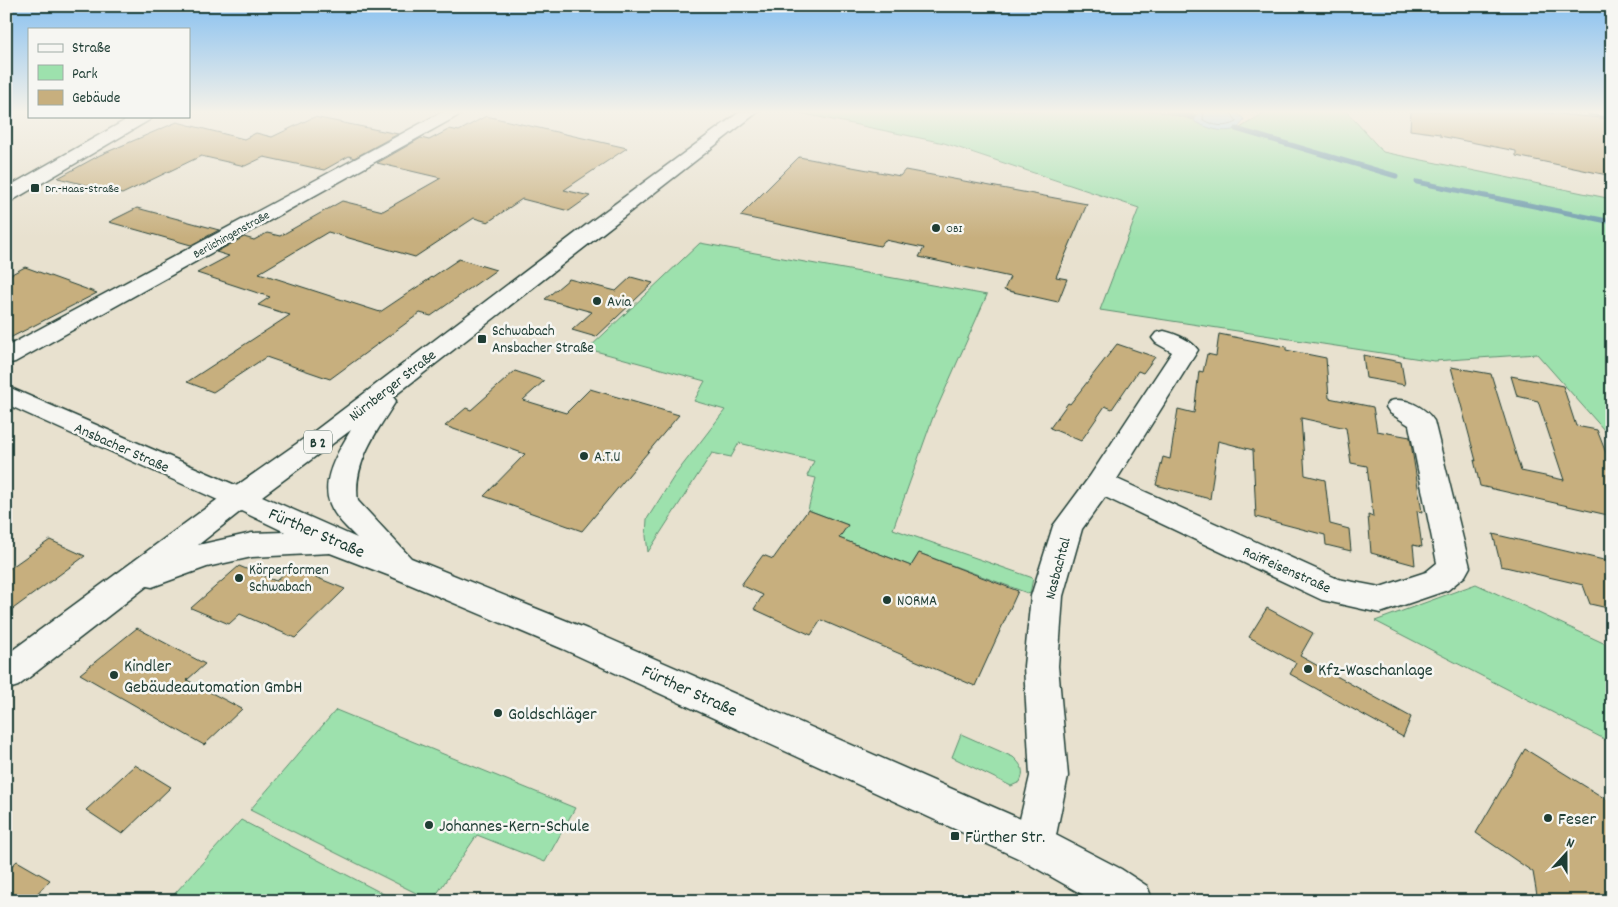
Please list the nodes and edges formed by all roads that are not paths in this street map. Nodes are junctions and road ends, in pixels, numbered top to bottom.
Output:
1 (80, 153) edge
2 (378, 153) edge
3 (694, 153) edge
4 (6, 196) edge
5 (1164, 338) dead end
6 (6, 357) edge
7 (394, 383) junction
8 (6, 394) edge
9 (1399, 407) dead end
10 (1100, 483) junction
11 (239, 498) junction
12 (333, 542) junction
13 (401, 567) junction
14 (122, 586) junction
15 (6, 675) edge
16 (1034, 845) junction
17 (1132, 901) edge

1 - 4 street
2 - 6 street, Berlichingenstraße
3 - 7 street, Nürnberger Straße / B 2
5 - 10 street, Nasbachtal
7 - 11 street, Nürnberger Straße / B 2
7 - 13 street
8 - 11 street, Ansbacher Straße
9 - 10 street, Raiffeisenstraße
10 - 16 street, Nasbachtal
11 - 12 street, Fürther Straße
11 - 14 street, Nürnberger Straße / B 2
12 - 13 street, Fürther Straße
12 - 14 street
13 - 16 street, Fürther Straße
14 - 15 street, Nürnberger Straße / B 2
16 - 17 street, Fürther Straße

